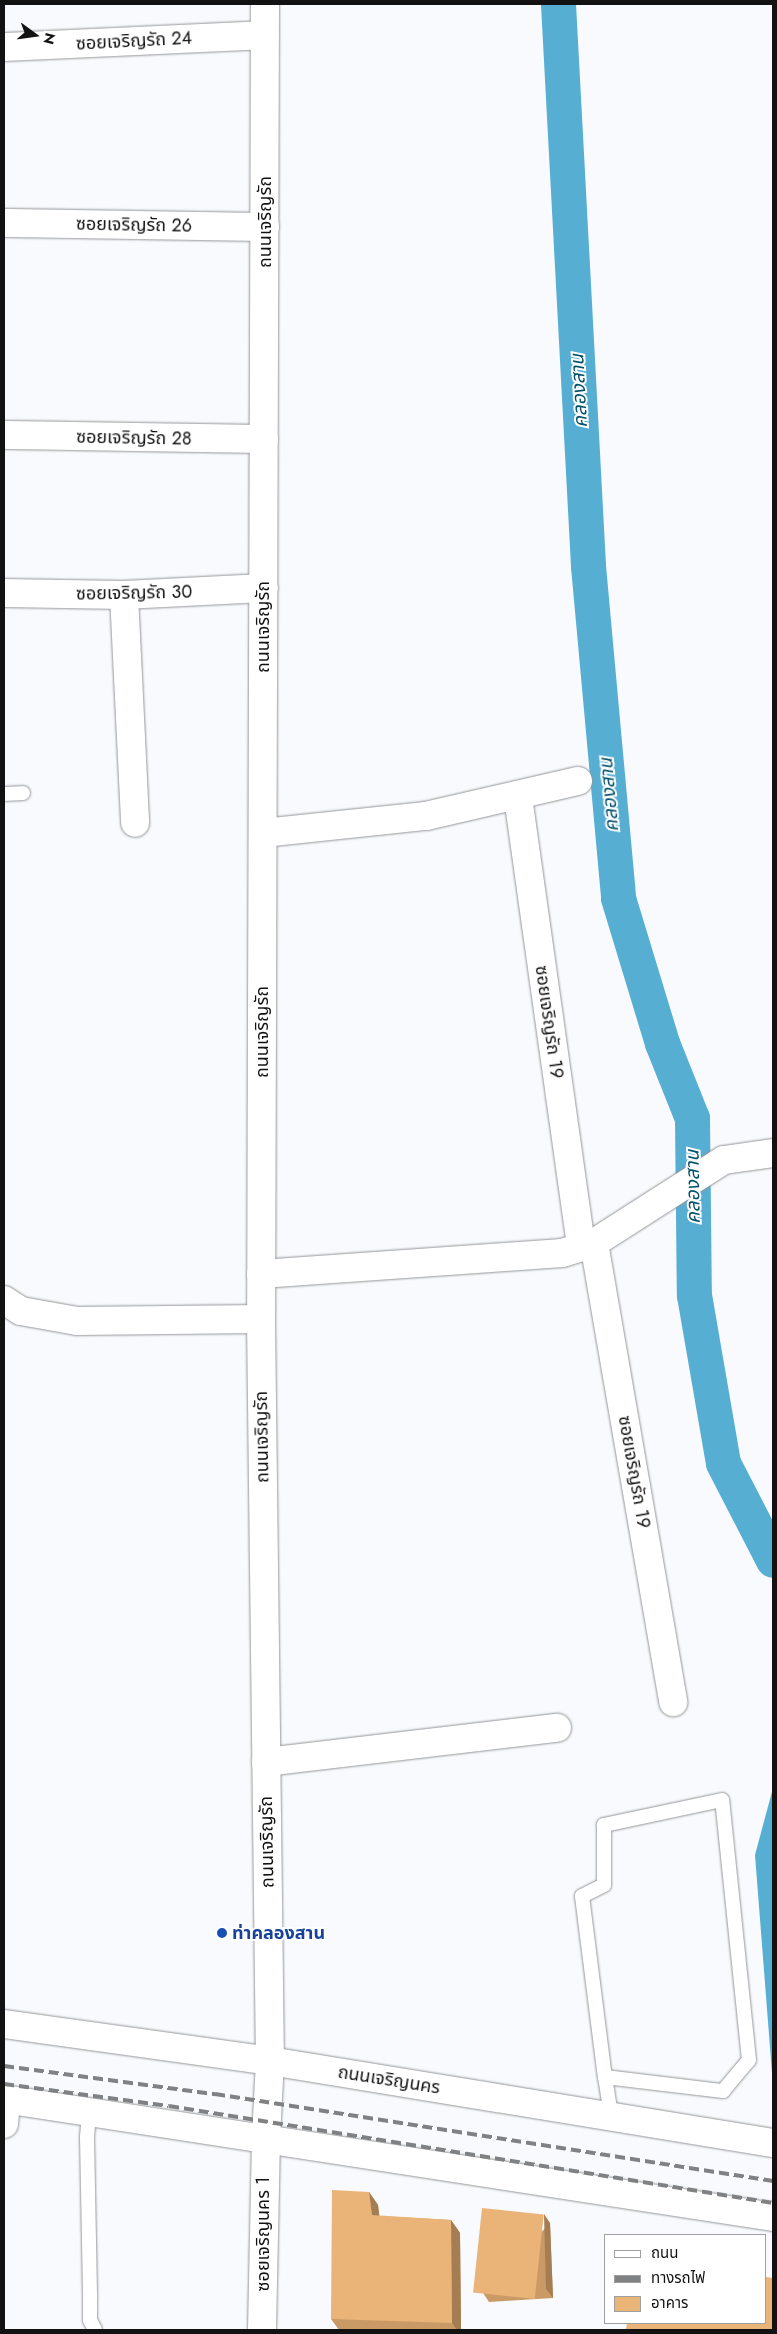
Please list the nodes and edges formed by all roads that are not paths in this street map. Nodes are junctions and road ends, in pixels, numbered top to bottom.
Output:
1 (265, 4) edge
2 (265, 35) junction
3 (4, 47) edge
4 (4, 224) edge
5 (265, 227) junction
6 (4, 435) edge
7 (264, 439) junction
8 (264, 588) junction
9 (4, 593) edge
10 (124, 594) junction
11 (578, 781) dead end
12 (23, 792) dead end
13 (4, 794) edge
14 (518, 797) junction
15 (135, 823) dead end
16 (263, 833) junction
17 (773, 1153) edge
18 (588, 1245) junction
19 (261, 1274) junction
20 (4, 1300) edge
21 (261, 1319) junction
22 (673, 1702) dead end
23 (557, 1728) dead end
24 (266, 1762) junction
25 (4, 2024) edge
26 (270, 2060) junction
27 (606, 2077) junction
28 (4, 2107) edge
29 (89, 2114) junction
30 (610, 2116) junction
31 (266, 2137) junction
32 (767, 2142) edge
33 (773, 2217) edge
34 (95, 2330) edge
35 (262, 2330) edge

1 - 2 street, ถนนเจริญรัถ
2 - 3 street, ซอยเจริญรัถ 24
2 - 5 street, ถนนเจริญรัถ
4 - 5 street, ซอยเจริญรัถ 26
5 - 7 street, ถนนเจริญรัถ
6 - 7 street, ซอยเจริญรัถ 28
7 - 8 street, ถนนเจริญรัถ
8 - 10 street, ซอยเจริญรัถ 30
8 - 16 street, ถนนเจริญรัถ
9 - 10 street, ซอยเจริญรัถ 30
10 - 15 street
11 - 14 street
12 - 13 lane
14 - 16 street
14 - 18 street, ซอยเจริญรัถ 19
16 - 19 street, ถนนเจริญรัถ
17 - 18 street
18 - 19 street
18 - 22 street, ซอยเจริญรัถ 19
19 - 21 street, ถนนเจริญรัถ
20 - 21 street
21 - 24 street, ถนนเจริญรัถ
23 - 24 street
24 - 26 street, ถนนเจริญรัถ
25 - 26 street, ถนนเจริญนคร
26 - 30 street, ถนนเจริญนคร
26 - 31 street, ถนนเจริญรัถ
27 - 27 lane
27 - 30 lane
28 - 29 street
29 - 31 street
29 - 34 lane
30 - 32 street, ถนนเจริญนคร
31 - 33 street
31 - 35 street, ซอยเจริญนคร 1

